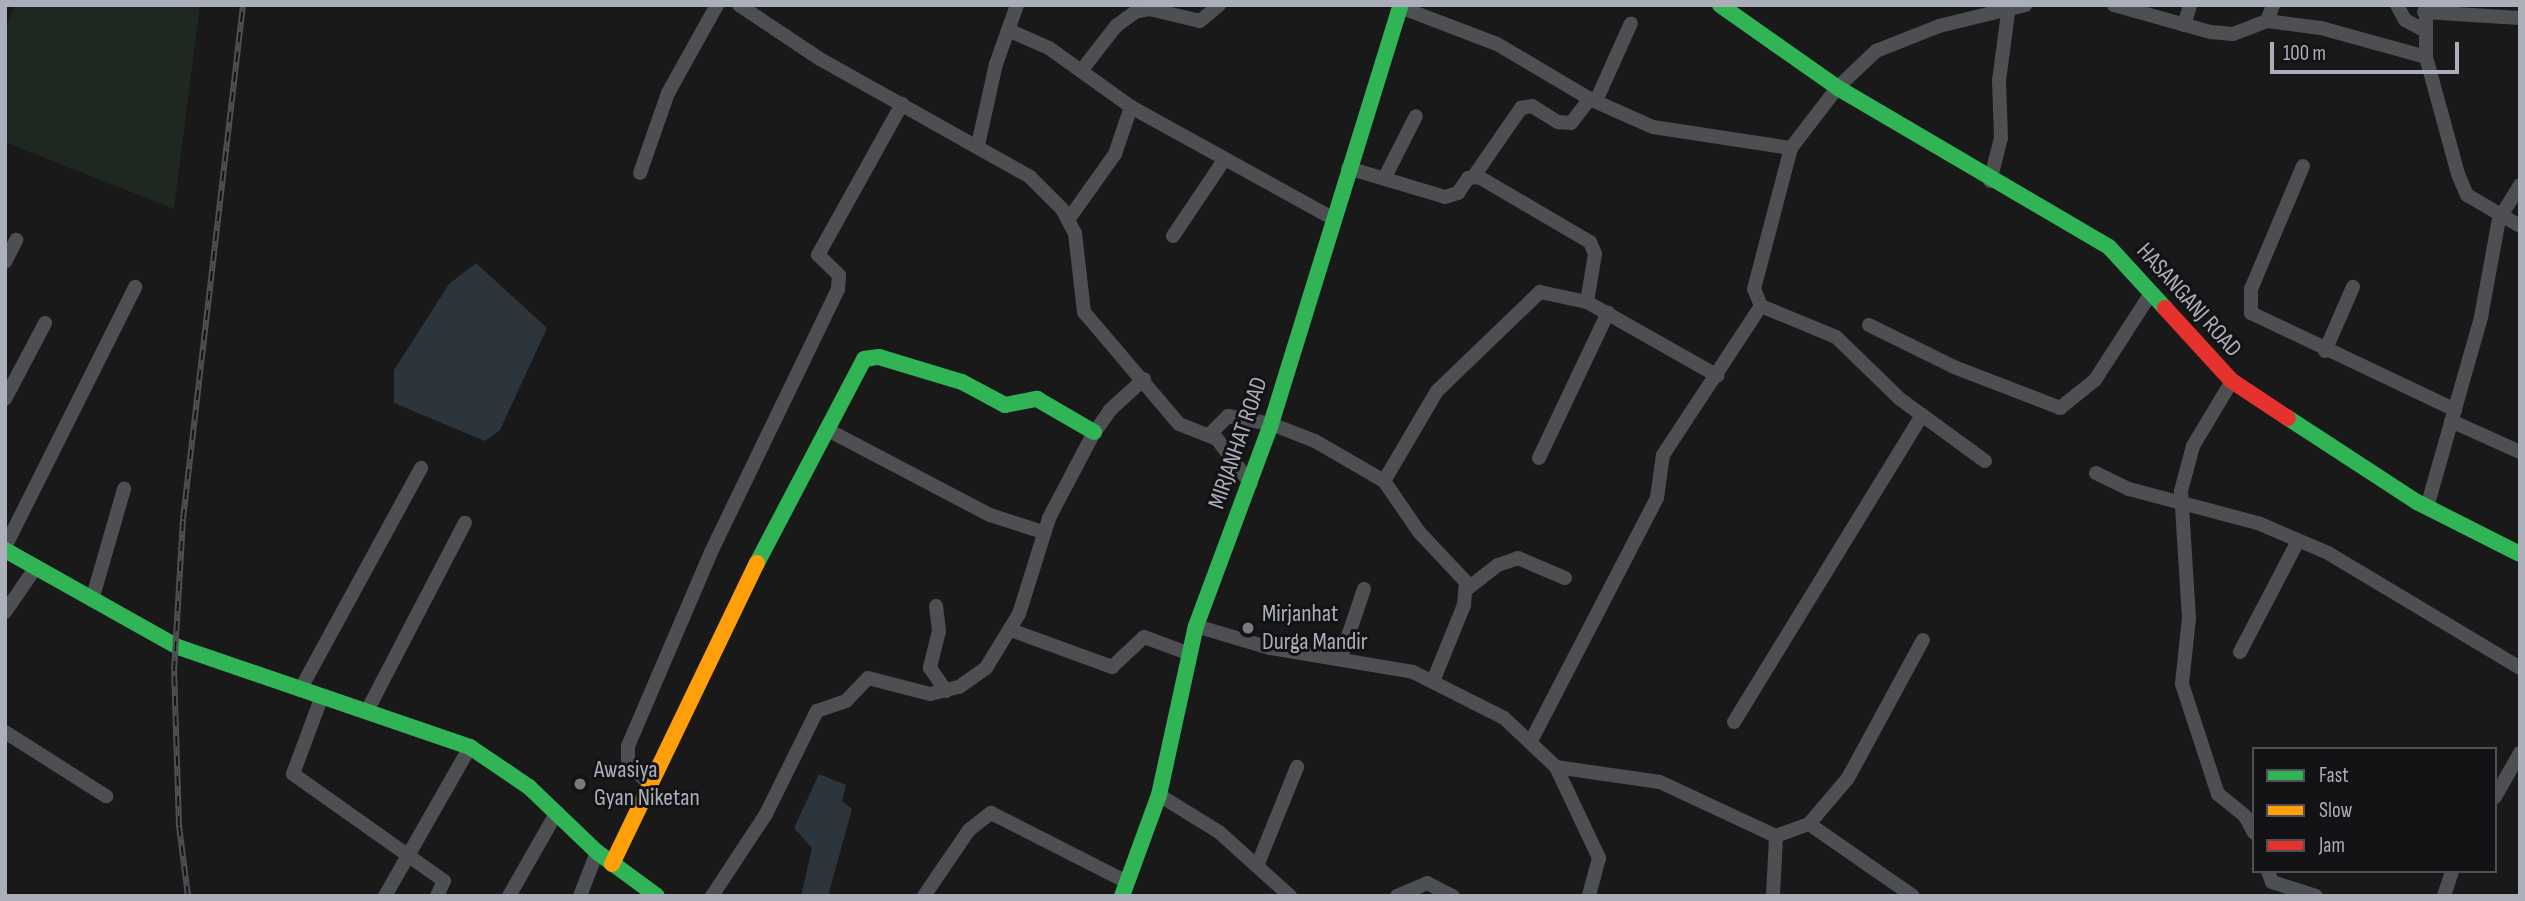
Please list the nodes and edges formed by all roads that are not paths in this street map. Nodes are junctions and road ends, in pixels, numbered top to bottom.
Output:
1 (717, 5) edge
2 (739, 5) edge
3 (1017, 5) edge
4 (1219, 5) edge
5 (1720, 5) edge
6 (2025, 5) edge
7 (2113, 5) edge
8 (2190, 5) edge
9 (2273, 5) edge
10 (2397, 5) edge
11 (1401, 6) edge
12 (2009, 7) edge
13 (2425, 8) edge
14 (2520, 18) edge
15 (2267, 21) junction
16 (1631, 23) dead end
17 (2184, 25) junction
18 (1008, 30) junction
19 (2424, 30) junction
20 (2426, 57) junction
21 (1081, 71) junction
22 (1838, 88) junction
23 (1593, 100) junction
24 (902, 104) junction
25 (1131, 107) junction
26 (1416, 116) dead end
27 (978, 145) junction
28 (1791, 148) junction
29 (1224, 160) junction
30 (2303, 166) dead end
31 (1349, 168) junction
32 (640, 173) dead end
33 (1474, 176) junction
34 (1385, 177) junction
35 (1990, 181) junction
36 (2520, 185) edge
37 (1332, 218) junction
38 (2499, 219) junction
39 (1068, 220) junction
40 (2520, 226) edge
41 (1173, 236) dead end
42 (16, 240) dead end
43 (5, 262) edge
44 (135, 288) dead end
45 (2353, 288) dead end
46 (2151, 293) junction
47 (1587, 302) junction
48 (1761, 306) junction
49 (1608, 313) junction
50 (45, 323) dead end
51 (1869, 325) dead end
52 (2326, 351) junction
53 (1718, 376) junction
54 (1144, 379) junction
55 (2232, 381) junction
56 (5, 400) edge
57 (1922, 415) junction
58 (2453, 416) junction
59 (1271, 424) junction
60 (826, 429) junction
61 (1094, 432) junction
62 (1209, 435) junction
63 (2520, 452) edge
64 (1539, 458) dead end
65 (1985, 461) dead end
66 (421, 468) dead end
67 (2096, 473) dead end
68 (1384, 481) junction
69 (1251, 484) junction
70 (124, 489) dead end
71 (2183, 506) junction
72 (2427, 507) junction
73 (464, 523) dead end
74 (1043, 532) junction
75 (2298, 541) junction
76 (5, 549) edge
77 (2520, 554) edge
78 (36, 567) junction
79 (1565, 578) dead end
80 (1364, 589) dead end
81 (1467, 589) junction
82 (92, 600) junction
83 (936, 606) dead end
84 (5, 612) edge
85 (1196, 626) junction
86 (1011, 631) junction
87 (1923, 640) dead end
88 (2240, 652) dead end
89 (1190, 654) junction
90 (1341, 657) junction
91 (2520, 668) edge
92 (1434, 679) junction
93 (300, 690) junction
94 (946, 691) junction
95 (322, 696) junction
96 (368, 709) junction
97 (1734, 722) dead end
98 (5, 732) edge
99 (1532, 739) junction
100 (470, 747) junction
101 (2520, 752) edge
102 (1297, 767) dead end
103 (1556, 767) junction
104 (649, 783) junction
105 (2497, 793) edge
106 (1159, 795) junction
107 (106, 796) dead end
108 (557, 812) junction
109 (1808, 824) junction
110 (2252, 829) edge
111 (1776, 836) junction
112 (406, 852) junction
113 (597, 852) junction
114 (612, 864) junction
115 (1257, 866) junction
116 (2269, 873) edge
117 (2451, 873) edge
118 (1125, 889) edge
119 (385, 896) edge
120 (437, 896) edge
121 (509, 896) edge
122 (580, 896) edge
123 (657, 896) edge
124 (712, 896) edge
125 (924, 896) edge
126 (1290, 896) edge
127 (1397, 896) edge
128 (1453, 896) edge
129 (1589, 896) edge
130 (1773, 896) edge
131 (1913, 896) edge
132 (2315, 896) edge
133 (2444, 896) edge

1 - 32 street
2 - 24 street
3 - 18 street
4 - 21 street
5 - 22 street, HASANGANJ ROAD
6 - 12 street
7 - 17 street
8 - 17 street
9 - 15 street
10 - 19 street
11 - 23 street
11 - 31 street, MIRJANHAT ROAD
12 - 22 street
12 - 35 street
13 - 14 street
13 - 19 street
15 - 17 street
15 - 20 street
16 - 23 street
18 - 21 street
18 - 27 street
19 - 20 street
20 - 38 street
21 - 25 street
22 - 28 street
22 - 35 street, HASANGANJ ROAD
23 - 28 street
23 - 33 street
24 - 27 street
24 - 104 street
25 - 29 street
25 - 39 street
26 - 34 street
27 - 39 street
28 - 48 street
29 - 37 street
29 - 41 street
30 - 52 street
31 - 34 street
31 - 37 street, MIRJANHAT ROAD
33 - 34 street
33 - 47 street
35 - 46 street, HASANGANJ ROAD
36 - 38 street
37 - 59 street, MIRJANHAT ROAD
38 - 40 street
38 - 58 street
39 - 54 street
42 - 43 street
44 - 76 street
45 - 52 street
46 - 51 street
46 - 55 street, HASANGANJ ROAD
47 - 49 street
47 - 68 street
48 - 53 street
48 - 57 street
49 - 53 street
49 - 64 street
50 - 56 street
52 - 58 street
53 - 99 street
54 - 61 street
54 - 62 street
55 - 71 street
55 - 72 street, HASANGANJ ROAD
57 - 65 street
57 - 97 street
58 - 63 street
58 - 72 street
59 - 62 street
59 - 68 street
59 - 69 street, MIRJANHAT ROAD
60 - 61 street
60 - 74 street
60 - 104 street
61 - 74 street
62 - 69 street
66 - 93 street
67 - 71 street
68 - 81 street
69 - 85 street, MIRJANHAT ROAD
70 - 82 street
71 - 75 street
71 - 110 street
72 - 77 street, HASANGANJ ROAD
73 - 96 street
74 - 86 street
75 - 88 street
75 - 91 street
76 - 78 street
78 - 82 street
78 - 84 street
79 - 81 street
80 - 90 street
81 - 92 street
82 - 93 street
83 - 94 street
85 - 89 street, MIRJANHAT ROAD
85 - 90 street
86 - 89 street
86 - 94 street
87 - 109 street
89 - 106 street, MIRJANHAT ROAD
90 - 92 street
92 - 99 street
93 - 95 street
94 - 124 street
95 - 96 street
95 - 112 street
96 - 100 street
98 - 107 street
99 - 103 street
100 - 108 street
100 - 112 street
101 - 105 street
102 - 115 street
103 - 111 street
103 - 129 street
104 - 114 street
106 - 115 street
106 - 118 street, MIRJANHAT ROAD
108 - 113 street
108 - 121 street
109 - 111 street
109 - 131 street
111 - 130 street
112 - 119 street
112 - 120 street
113 - 114 street
113 - 122 street
114 - 123 street
115 - 126 street
116 - 132 street
117 - 133 street
118 - 125 street
127 - 128 street

